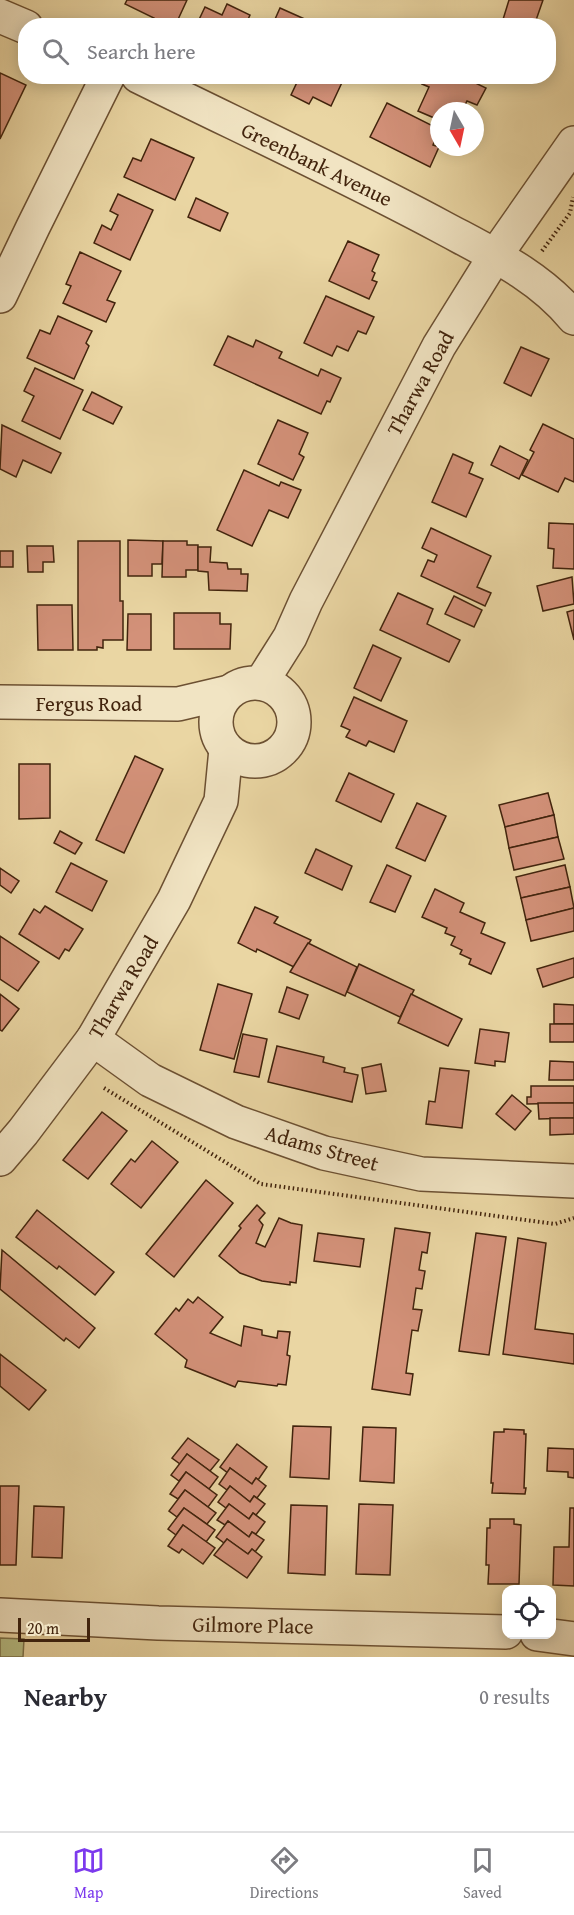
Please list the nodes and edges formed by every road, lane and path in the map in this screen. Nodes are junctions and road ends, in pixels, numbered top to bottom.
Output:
1 (0, 16) edge
2 (18, 24) edge
3 (104, 84) edge
4 (154, 84) edge
5 (574, 143) edge
6 (574, 190) edge
7 (542, 251) dead end
8 (495, 256) junction
9 (0, 296) edge
10 (574, 318) edge
11 (274, 691) junction
12 (229, 692) junction
13 (0, 702) edge
14 (178, 704) junction
15 (221, 738) junction
16 (265, 759) junction
17 (221, 801) junction
18 (93, 1039) junction
19 (0, 1159) edge
20 (574, 1181) edge
21 (0, 1615) edge
22 (502, 1632) edge
23 (556, 1637) edge
24 (574, 1639) edge

1 - 2 street
3 - 9 street
4 - 8 street, Greenbank Avenue
5 - 8 street, Tharwa Road
6 - 7 path
8 - 10 street, Greenbank Avenue
8 - 11 street, Tharwa Road
11 - 12 street
11 - 16 street
12 - 14 street, Fergus Road
12 - 15 street
13 - 14 street, Fergus Road
14 - 15 street
15 - 16 street
15 - 17 street, Tharwa Road
16 - 17 street, Tharwa Road
17 - 18 street, Tharwa Road
18 - 19 street, Tharwa Road
18 - 20 street, Adams Street
21 - 22 street, Gilmore Place
23 - 24 street

